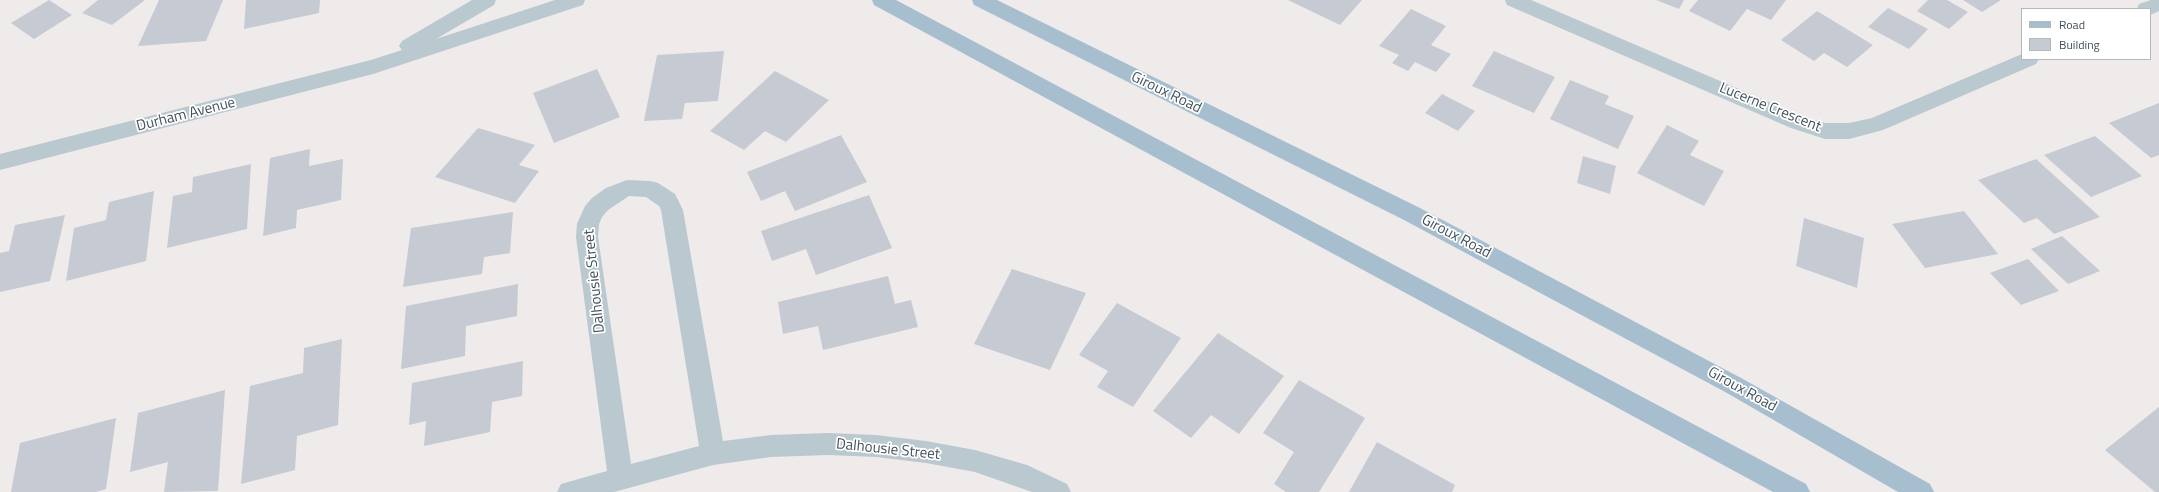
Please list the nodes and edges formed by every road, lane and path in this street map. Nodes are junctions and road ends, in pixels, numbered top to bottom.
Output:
1 (487, 0) edge
2 (576, 0) edge
3 (881, 0) edge
4 (981, 0) edge
5 (1514, 0) edge
6 (2159, 4) edge
7 (2149, 8) edge
8 (2027, 60) edge
9 (373, 68) junction
10 (0, 162) edge
11 (713, 454) junction
12 (620, 478) junction
13 (570, 492) edge
14 (1058, 492) edge
15 (1797, 492) edge
16 (1921, 492) edge

1 - 9 street, Durham Avenue
2 - 9 street, Durham Avenue
3 - 15 main road
4 - 16 main road, Giroux Road
5 - 8 street, Lucerne Crescent
6 - 7 street
9 - 10 street, Durham Avenue
11 - 12 street, Dalhousie Street
11 - 12 street, Dalhousie Street
11 - 14 street, Dalhousie Street
12 - 13 street, Dalhousie Street

